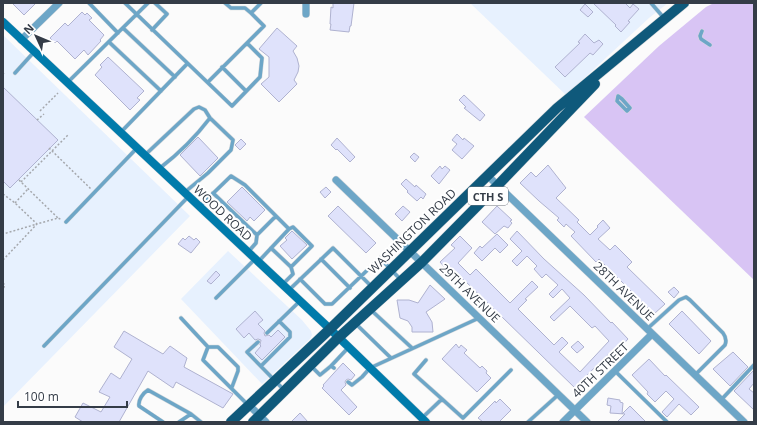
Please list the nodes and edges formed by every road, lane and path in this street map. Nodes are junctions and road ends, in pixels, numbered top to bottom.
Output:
1 (59, 3) edge
2 (89, 3) edge
3 (125, 3) edge
4 (148, 3) edge
5 (154, 3) edge
6 (225, 3) edge
7 (261, 3) edge
8 (306, 3) edge
9 (651, 3) edge
10 (684, 3) edge
11 (251, 13) junction
12 (306, 14) dead end
13 (136, 15) junction
14 (665, 18) junction
15 (3, 22) edge
16 (123, 28) junction
17 (152, 30) junction
18 (702, 31) dead end
19 (118, 33) junction
20 (21, 40) junction
21 (109, 42) junction
22 (247, 43) junction
23 (710, 45) dead end
24 (631, 46) junction
25 (34, 52) junction
26 (187, 64) junction
27 (222, 67) junction
28 (15, 73) dead end
29 (175, 77) junction
30 (208, 82) junction
31 (67, 83) junction
32 (161, 91) junction
33 (246, 91) junction
34 (58, 93) dead end
35 (40, 111) dead end
36 (44, 114) dead end
37 (210, 118) junction
38 (37, 120) dead end
39 (121, 133) junction
40 (68, 135) dead end
41 (49, 148) dead end
42 (137, 148) junction
43 (52, 151) junction
44 (145, 156) junction
45 (159, 169) junction
46 (488, 176) junction
47 (19, 180) dead end
48 (336, 180) dead end
49 (21, 182) junction
50 (498, 186) junction
51 (28, 189) junction
52 (94, 192) junction
53 (212, 193) junction
54 (3, 194) edge
55 (186, 195) junction
56 (15, 203) junction
57 (199, 207) junction
58 (276, 216) junction
59 (58, 218) junction
60 (66, 222) joint
61 (38, 224) junction
62 (289, 229) junction
63 (3, 234) edge
64 (257, 235) junction
65 (271, 248) junction
66 (410, 251) junction
67 (247, 252) junction
68 (322, 259) junction
69 (3, 260) edge
70 (256, 261) junction
71 (422, 262) junction
72 (291, 267) junction
73 (390, 269) junction
74 (361, 276) junction
75 (300, 279) junction
76 (402, 281) junction
77 (3, 283) edge
78 (372, 287) junction
79 (285, 288) junction
80 (350, 288) junction
81 (3, 289) edge
82 (216, 298) dead end
83 (300, 301) junction
84 (370, 309) junction
85 (480, 317) junction
86 (181, 318) dead end
87 (280, 321) junction
88 (355, 323) junction
89 (330, 329) junction
90 (650, 332) junction
91 (267, 333) dead end
92 (338, 338) junction
93 (258, 342) dead end
94 (44, 346) dead end
95 (208, 347) junction
96 (348, 347) junction
97 (412, 348) junction
98 (391, 358) junction
99 (426, 360) dead end
100 (754, 365) edge
101 (261, 366) junction
102 (310, 366) junction
103 (370, 368) junction
104 (511, 370) dead end
105 (615, 371) junction
106 (695, 375) junction
107 (275, 380) junction
108 (348, 382) dead end
109 (232, 387) junction
110 (285, 391) junction
111 (559, 395) junction
112 (442, 399) junction
113 (721, 400) junction
114 (248, 405) junction
115 (575, 410) junction
116 (191, 414) junction
117 (259, 420) edge
118 (424, 420) edge
119 (163, 422) edge
120 (179, 422) edge
121 (201, 422) edge
122 (231, 422) edge
123 (528, 422) edge
124 (562, 422) edge
125 (587, 422) edge
126 (667, 422) edge
127 (744, 422) edge

1 - 20 street
2 - 19 lane
3 - 13 lane
4 - 13 lane
5 - 17 lane
6 - 11 lane
7 - 11 lane
8 - 12 street
9 - 14 lane
10 - 14 main road, WASHINGTON ROAD / CTH S
11 - 22 lane
13 - 16 lane
13 - 17 lane
14 - 24 main road, WASHINGTON ROAD / CTH S
15 - 20 street, WOOD ROAD
16 - 19 lane
16 - 29 lane
17 - 26 lane
18 - 23 lane
19 - 21 lane
20 - 25 street, WOOD ROAD
21 - 31 lane
21 - 32 lane
22 - 27 lane
22 - 33 lane
24 - 46 main road, WASHINGTON ROAD / CTH S
24 - 50 main road, WASHINGTON ROAD / CTH S
25 - 28 lane
25 - 31 street, WOOD ROAD
26 - 29 lane
26 - 30 lane
27 - 30 lane
27 - 33 lane
29 - 32 lane
30 - 33 lane
31 - 39 street, WOOD ROAD
32 - 39 lane
34 - 35 path
36 - 38 path
37 - 44 lane
37 - 45 lane
37 - 55 lane
39 - 42 street, WOOD ROAD
40 - 43 path
41 - 43 path
42 - 44 street, WOOD ROAD
42 - 52 lane
43 - 49 path
43 - 52 path
44 - 45 street, WOOD ROAD
45 - 55 street, WOOD ROAD
46 - 50 street, 28TH AVENUE
46 - 66 main road, WASHINGTON ROAD / CTH S
47 - 49 path
48 - 66 street, 29TH AVENUE
49 - 51 path
50 - 71 main road, WASHINGTON ROAD / CTH S
50 - 90 street, 28TH AVENUE
51 - 56 path
51 - 59 path
52 - 60 lane
53 - 57 lane
53 - 58 lane
53 - 64 lane
54 - 56 path
55 - 57 street, WOOD ROAD
55 - 94 lane
56 - 61 path
57 - 67 street, WOOD ROAD
58 - 62 lane
58 - 64 lane
59 - 60 path
59 - 61 path
61 - 63 path
61 - 69 path
62 - 65 lane
62 - 72 lane
64 - 67 lane
65 - 70 lane
65 - 72 lane
66 - 71 street, 29TH AVENUE
66 - 73 main road, WASHINGTON ROAD / CTH S
67 - 70 street, WOOD ROAD
68 - 74 lane
68 - 75 lane
68 - 80 lane
70 - 79 street, WOOD ROAD
70 - 82 lane
71 - 76 main road, WASHINGTON ROAD / CTH S
71 - 85 street, 29TH AVENUE
72 - 79 lane
73 - 74 lane
73 - 76 lane
73 - 78 main road, WASHINGTON ROAD / CTH S
74 - 78 lane
74 - 80 lane
75 - 79 lane
75 - 80 lane
76 - 84 main road, WASHINGTON ROAD / CTH S
77 - 81 path
78 - 89 main road, WASHINGTON ROAD / CTH S
79 - 83 street, WOOD ROAD
83 - 87 lane
83 - 89 street, WOOD ROAD
84 - 88 main road, WASHINGTON ROAD / CTH S
84 - 97 lane
85 - 97 lane
85 - 111 street, 29TH AVENUE
86 - 95 lane
87 - 91 lane
87 - 101 lane
88 - 92 main road, WASHINGTON ROAD / CTH S
88 - 98 lane
89 - 92 street, WOOD ROAD
89 - 107 main road, WASHINGTON ROAD / CTH S
90 - 105 street, 40TH STREET
90 - 106 street, 28TH AVENUE
90 - 106 lane
92 - 96 street, WOOD ROAD
92 - 102 main road, WASHINGTON ROAD / CTH S
93 - 101 lane
95 - 109 lane
95 - 109 lane
96 - 102 lane
96 - 103 street, WOOD ROAD
97 - 98 lane
98 - 103 lane
99 - 112 lane
100 - 113 lane
101 - 107 lane
102 - 110 main road, WASHINGTON ROAD / CTH S
103 - 108 lane
103 - 118 street, WOOD ROAD
104 - 112 lane
105 - 115 street, 40TH STREET
105 - 126 lane
106 - 113 street, 28TH AVENUE
107 - 110 lane
107 - 114 main road, WASHINGTON ROAD / CTH S
109 - 114 lane
110 - 117 main road, WASHINGTON ROAD / CTH S
111 - 115 street, 29TH AVENUE
111 - 123 lane
112 - 118 lane
113 - 127 street, 28TH AVENUE
114 - 117 street
114 - 122 main road, WASHINGTON ROAD / CTH S
115 - 124 street, 40TH STREET
115 - 125 street, 29TH AVENUE
116 - 119 lane
116 - 120 lane
116 - 121 lane

